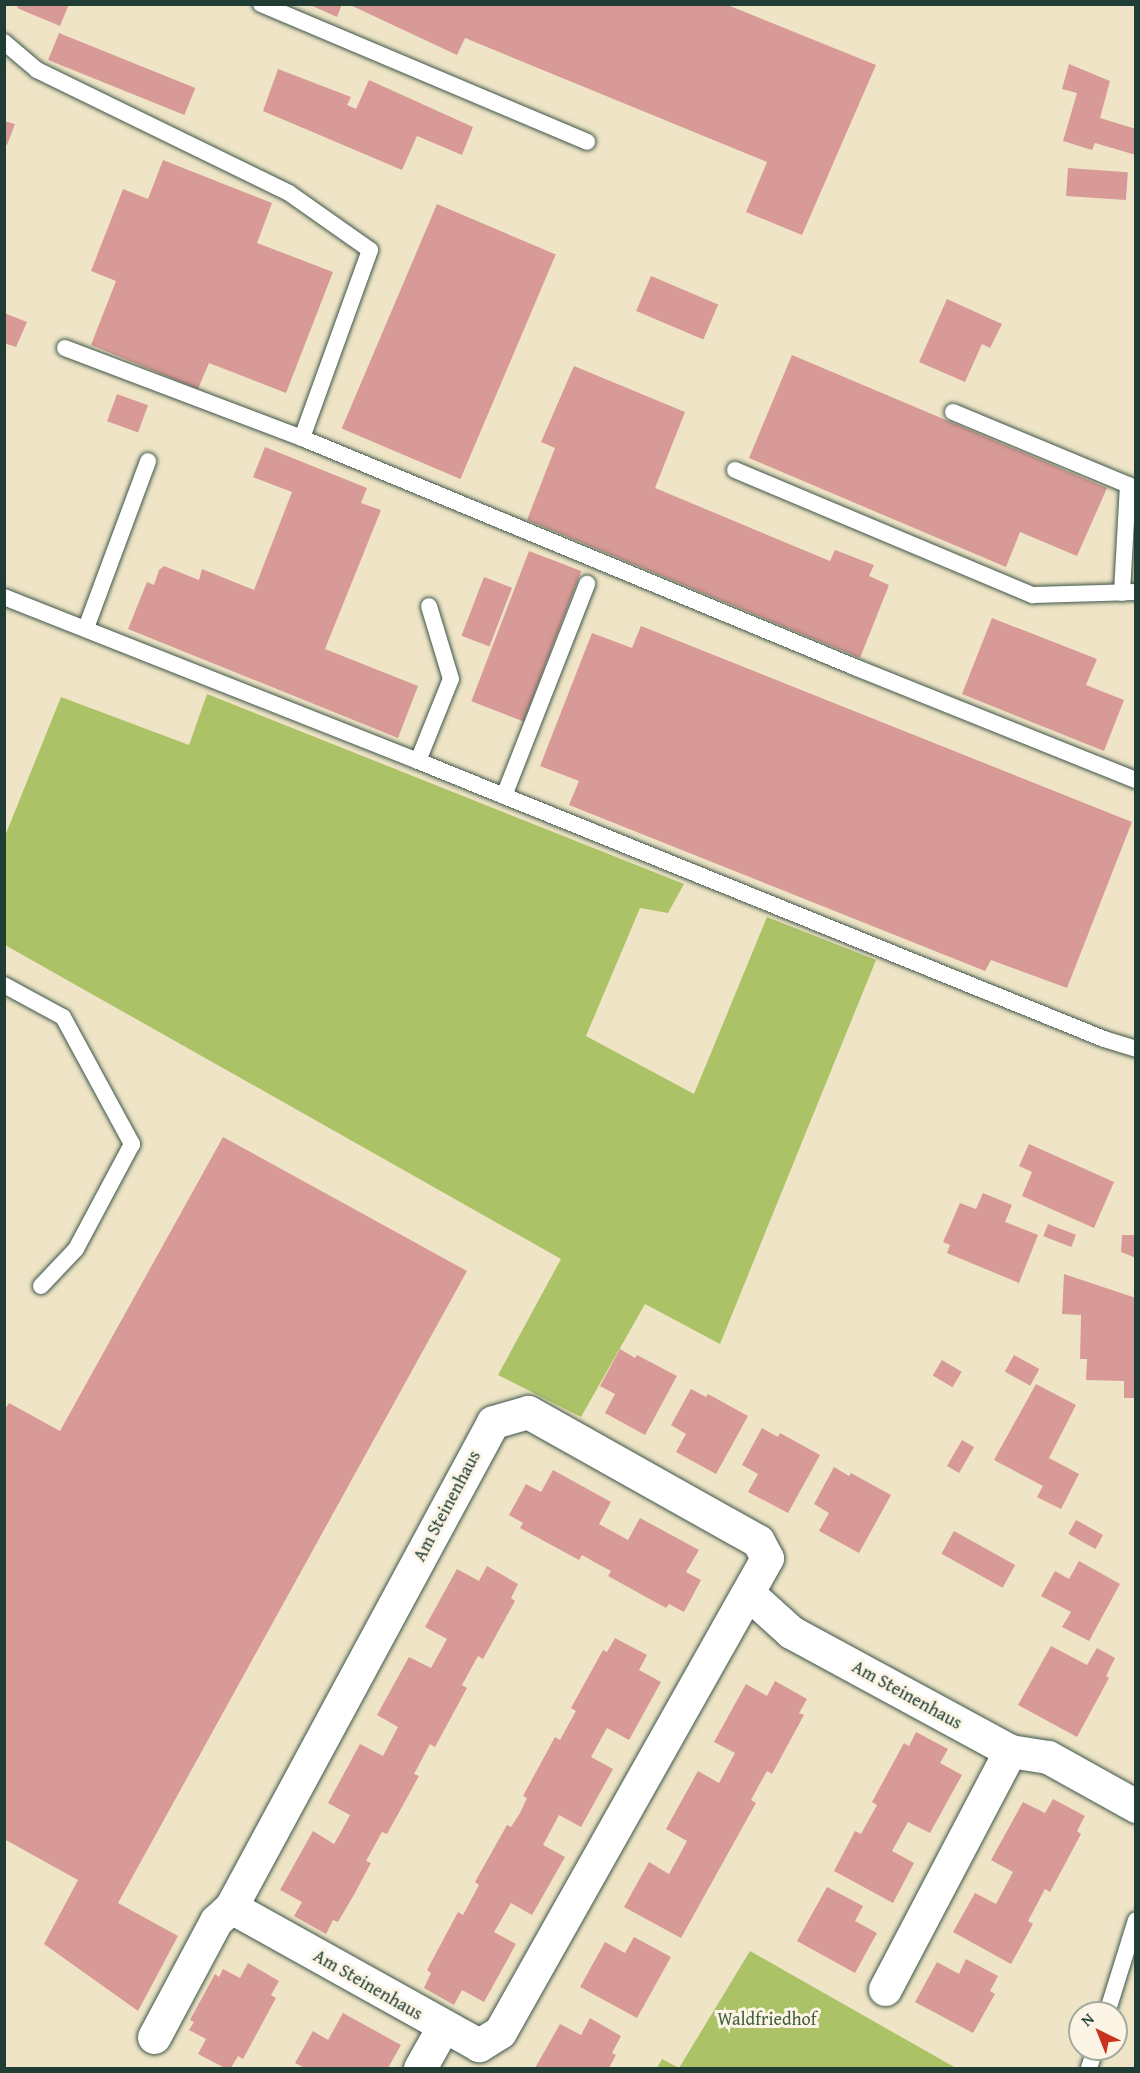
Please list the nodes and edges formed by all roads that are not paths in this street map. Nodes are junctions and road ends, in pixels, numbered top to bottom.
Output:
1 (261, 4) edge
2 (4, 42) edge
3 (587, 142) dead end
4 (65, 348) dead end
5 (954, 412) dead end
6 (302, 438) junction
7 (148, 461) dead end
8 (735, 470) dead end
9 (587, 584) dead end
10 (1129, 592) edge
11 (4, 597) edge
12 (429, 606) dead end
13 (86, 628) junction
14 (418, 761) junction
15 (1136, 780) edge
16 (504, 796) junction
17 (4, 985) edge
18 (1136, 1049) edge
19 (41, 1286) dead end
20 (749, 1593) junction
21 (1010, 1751) junction
22 (1136, 1806) edge
23 (231, 1907) junction
24 (1136, 1920) edge
25 (885, 1989) dead end
26 (1111, 2001) edge
27 (443, 2027) junction
28 (154, 2037) dead end
29 (420, 2068) edge

1 - 3 lane
2 - 6 lane
4 - 6 lane
5 - 10 lane
6 - 15 lane
7 - 13 lane
8 - 10 lane
9 - 16 lane
11 - 13 lane
12 - 14 lane
13 - 14 lane
14 - 16 lane
16 - 18 lane
17 - 19 lane
20 - 21 street, Am Steinenhaus
20 - 23 street, Am Steinenhaus
20 - 27 street, Am Steinenhaus
21 - 22 street, Am Steinenhaus
21 - 25 street
23 - 27 street, Am Steinenhaus
23 - 28 street, Am Steinenhaus
24 - 26 lane
27 - 29 street, Am Steinenhaus

